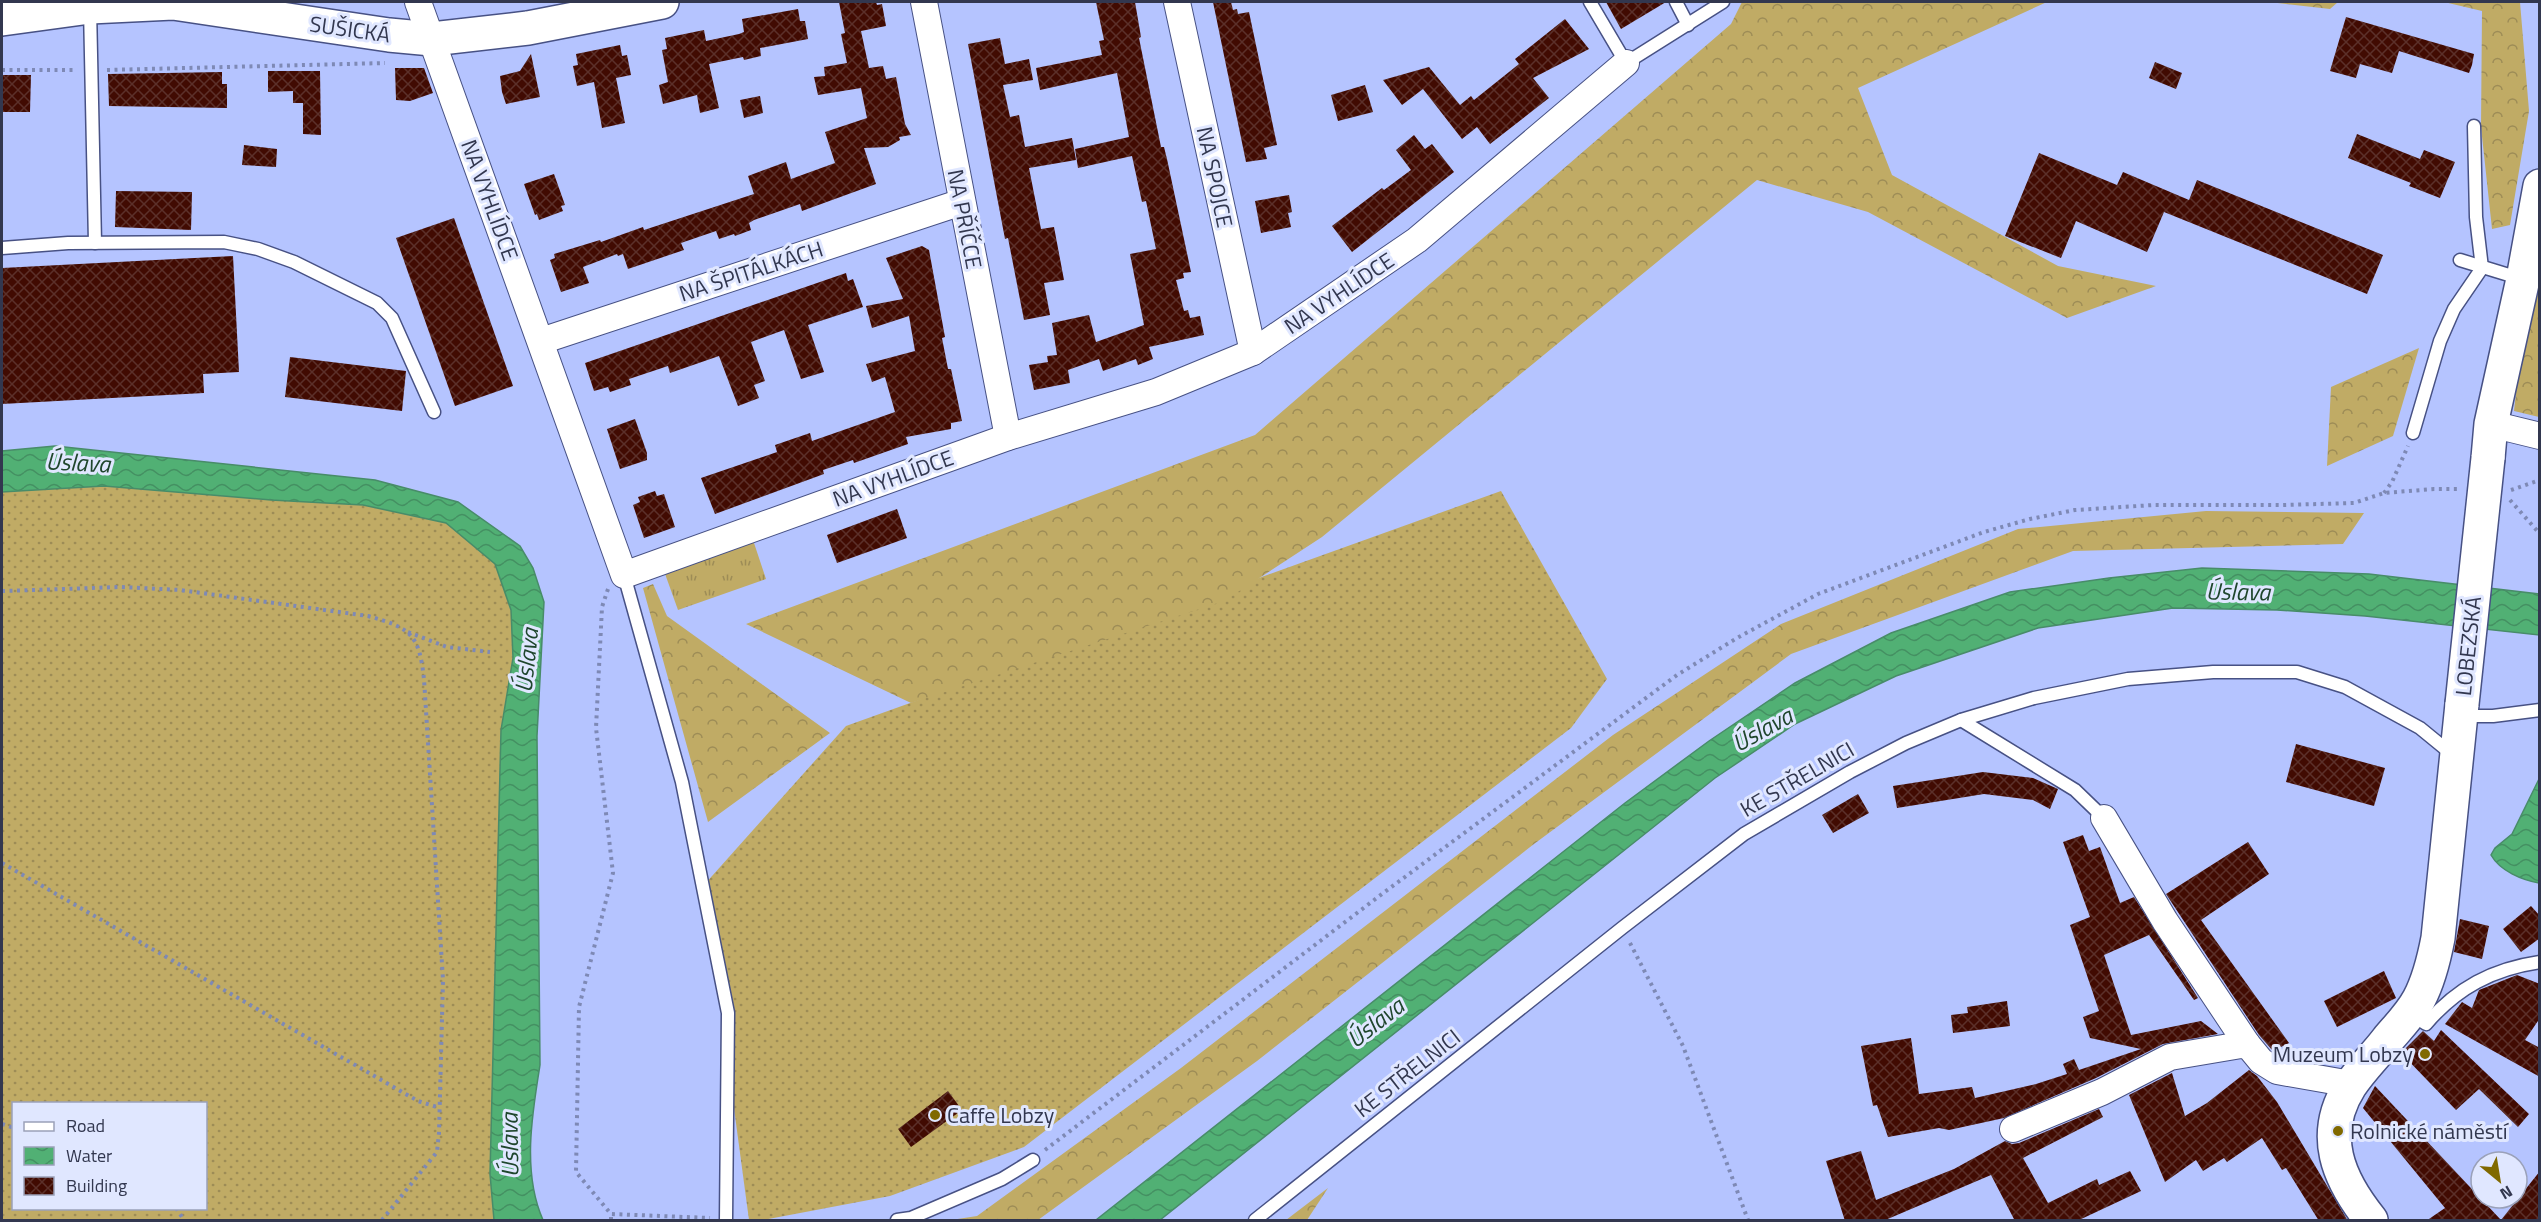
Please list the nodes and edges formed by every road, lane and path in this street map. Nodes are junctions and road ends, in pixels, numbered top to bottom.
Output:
1 (418, 2) edge
2 (662, 2) edge
3 (924, 2) edge
4 (1177, 2) edge
5 (1590, 2) edge
6 (1676, 2) edge
7 (1723, 2) edge
8 (90, 4) edge
9 (2, 19) edge
10 (1688, 25) junction
11 (432, 39) junction
12 (394, 63) dead end
13 (1626, 63) junction
14 (2, 70) edge
15 (90, 70) junction
16 (2474, 126) dead end
17 (2540, 186) edge
18 (962, 202) junction
19 (95, 243) junction
20 (2, 248) edge
21 (2460, 260) dead end
22 (2482, 268) junction
23 (2523, 279) junction
24 (541, 341) junction
25 (1253, 352) junction
26 (434, 412) dead end
27 (2491, 424) junction
28 (2413, 433) joint
29 (2540, 436) edge
30 (1008, 437) junction
31 (2539, 479) edge
32 (2505, 497) dead end
33 (620, 567) junction
34 (2, 591) edge
35 (407, 632) junction
36 (490, 652) dead end
37 (2461, 710) junction
38 (2540, 710) edge
39 (1962, 720) junction
40 (2457, 757) junction
41 (2104, 818) joint
42 (2, 863) edge
43 (1622, 928) junction
44 (2540, 962) edge
45 (2409, 1014) junction
46 (2247, 1044) junction
47 (2351, 1084) junction
48 (440, 1108) junction
49 (2013, 1129) dead end
50 (1033, 1160) joint
51 (611, 1214) junction
52 (726, 1220) edge
53 (2369, 1220) edge
54 (382, 1221) edge
55 (611, 1221) edge
56 (897, 1221) edge
57 (1255, 1221) edge
58 (1748, 1221) edge

1 - 11 street, NA VYHLÍDCE
2 - 11 street, SUŠICKÁ
3 - 18 street, NA PŘÍČCE
4 - 25 street, NA SPOJCE
5 - 13 lane
6 - 10 lane
7 - 10 lane
8 - 9 street, SUŠICKÁ
8 - 11 street, SUŠICKÁ
8 - 15 lane
10 - 13 lane
11 - 24 street, NA VYHLÍDCE
12 - 15 path
13 - 25 street, NA VYHLÍDCE
14 - 15 path
15 - 19 lane
16 - 22 lane
17 - 23 street, LOBEZSKÁ
18 - 24 street, NA ŠPITÁLKÁCH
18 - 30 street, NA PŘÍČCE
19 - 20 lane
19 - 26 lane
21 - 22 lane
22 - 23 lane
22 - 28 lane
23 - 27 street, LOBEZSKÁ
24 - 33 street, NA VYHLÍDCE
25 - 30 street, NA VYHLÍDCE
27 - 29 street
27 - 37 street, LOBEZSKÁ, bridge
28 - 50 path
30 - 33 street, NA VYHLÍDCE
31 - 32 path
33 - 51 path
33 - 52 lane
34 - 35 path
35 - 36 path
35 - 48 path
37 - 38 lane
37 - 40 street, LOBEZSKÁ
39 - 40 lane, KE STŘELNICI
39 - 41 lane
39 - 43 lane, KE STŘELNICI
40 - 45 street, LOBEZSKÁ
41 - 46 street
42 - 48 path
43 - 57 lane, KE STŘELNICI
43 - 58 path
44 - 45 lane
45 - 47 street, LOBEZSKÁ
46 - 47 street
46 - 49 street
47 - 53 street
48 - 54 path
50 - 56 lane
51 - 52 path
51 - 55 path

